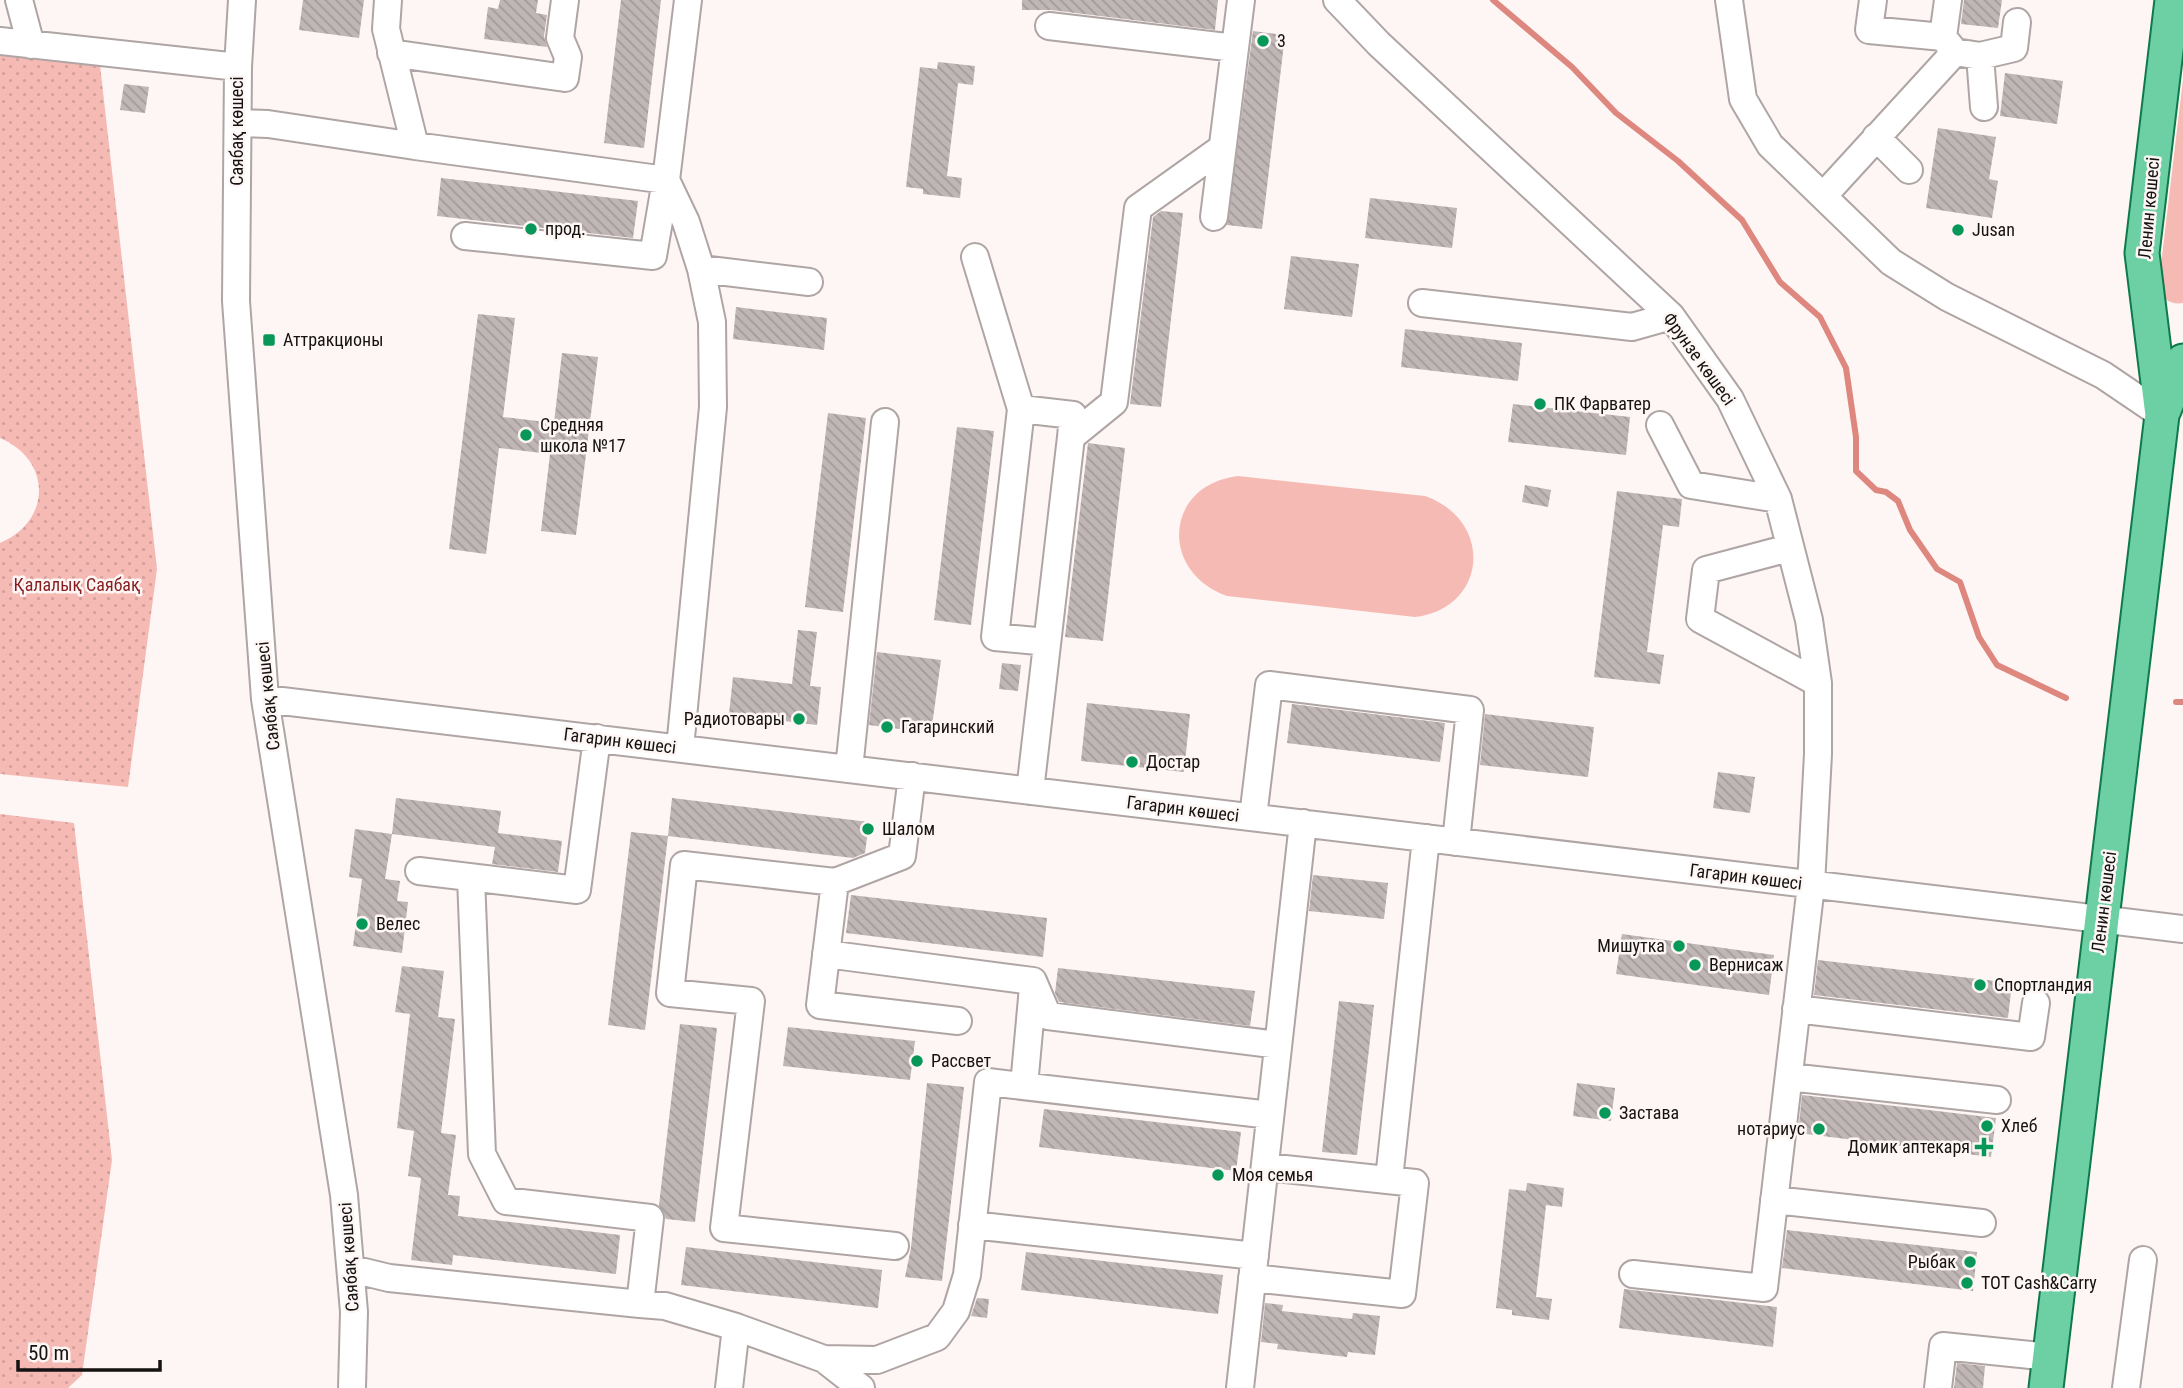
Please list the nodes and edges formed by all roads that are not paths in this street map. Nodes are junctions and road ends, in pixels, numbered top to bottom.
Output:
1 (19, 0) edge
2 (242, 0) edge
3 (388, 0) edge
4 (565, 0) edge
5 (688, 0) edge
6 (1241, 0) edge
7 (1337, 0) edge
8 (1729, 0) edge
9 (1873, 0) edge
10 (1948, 0) edge
11 (2172, 0) edge
12 (2017, 22) dead end
13 (1049, 26) dead end
14 (0, 41) edge
15 (31, 45) junction
16 (1235, 48) junction
17 (1960, 48) junction
18 (391, 53) junction
19 (238, 67) junction
20 (1984, 107) dead end
21 (237, 123) junction
22 (1876, 137) junction
23 (415, 146) junction
24 (1222, 148) junction
25 (1909, 170) dead end
26 (666, 180) junction
27 (1825, 194) junction
28 (1214, 217) dead end
29 (465, 236) dead end
30 (975, 257) dead end
31 (701, 269) junction
32 (809, 282) dead end
33 (1422, 303) dead end
34 (1671, 316) junction
35 (2183, 361) edge
36 (2176, 407) edge
37 (1021, 409) junction
38 (884, 422) dead end
39 (1660, 425) dead end
40 (1070, 436) junction
41 (1778, 499) junction
42 (1789, 548) junction
43 (1047, 642) junction
44 (1818, 683) junction
45 (265, 699) junction
46 (597, 738) junction
47 (680, 748) junction
48 (849, 769) junction
49 (912, 776) junction
50 (1030, 790) junction
51 (1253, 817) junction
52 (1303, 823) junction
53 (1426, 838) junction
54 (1455, 842) junction
55 (419, 871) dead end
56 (471, 878) junction
57 (835, 882) junction
58 (1811, 885) junction
59 (2101, 920) junction
60 (2183, 929) edge
61 (826, 954) junction
62 (1033, 981) junction
63 (2036, 1003) dead end
64 (1796, 1009) junction
65 (958, 1021) dead end
66 (1278, 1045) junction
67 (1789, 1077) junction
68 (1024, 1086) junction
69 (1997, 1100) dead end
70 (1270, 1115) junction
71 (1266, 1167) junction
72 (1389, 1180) junction
73 (1774, 1200) junction
74 (1982, 1223) dead end
75 (972, 1225) junction
76 (895, 1246) dead end
77 (2144, 1260) dead end
78 (1253, 1267) junction
79 (352, 1269) junction
80 (1633, 1274) dead end
81 (640, 1304) junction
82 (736, 1327) junction
83 (824, 1359) junction
84 (2048, 1372) edge
85 (352, 1388) edge
86 (729, 1388) edge
87 (861, 1388) edge
88 (1240, 1388) edge
89 (1938, 1388) edge
90 (2126, 1388) edge

1 - 15 street
2 - 19 street, Саябақ көшесі
3 - 18 street
4 - 18 street
5 - 26 street
6 - 16 street
7 - 34 street, Фрунзе көшесі
8 - 27 street
9 - 17 street
10 - 17 street
11 - 36 main road, Ленин көшесі
12 - 17 street
13 - 16 street
14 - 15 street
15 - 19 street
16 - 24 street
17 - 20 street
17 - 22 street
18 - 23 street
19 - 21 street, Саябақ көшесі
21 - 23 street
21 - 45 street, Саябақ көшесі
22 - 25 street
22 - 27 street
23 - 26 street
24 - 28 street
24 - 40 street
26 - 29 street
26 - 31 street
27 - 36 street
30 - 37 street
31 - 32 street
31 - 47 street
33 - 34 street
34 - 41 street, Фрунзе көшесі
35 - 36 main road, Ленин көшесі
36 - 59 main road, Ленин көшесі
37 - 40 street
37 - 43 street
38 - 48 street
39 - 41 street
40 - 43 street
41 - 42 street, Фрунзе көшесі
42 - 44 street, Фрунзе көшесі
42 - 44 street
43 - 50 street
44 - 58 street, Фрунзе көшесі
45 - 46 street, Гагарин көшесі
45 - 79 street, Саябақ көшесі
46 - 47 street, Гагарин көшесі
46 - 56 street
47 - 48 street, Гагарин көшесі
48 - 49 street, Гагарин көшесі
49 - 50 street, Гагарин көшесі
49 - 57 street
50 - 51 street, Гагарин көшесі
51 - 52 street, Гагарин көшесі
51 - 54 street
52 - 53 street, Гагарин көшесі
52 - 66 street
53 - 54 street, Гагарин көшесі
53 - 72 street
54 - 58 street, Гагарин көшесі
55 - 56 street
56 - 81 street
57 - 61 street
57 - 76 street
58 - 59 street, Гагарин көшесі
58 - 64 street, Фрунзе көшесі
59 - 60 street, Гагарин көшесі
59 - 84 main road, Ленин көшесі
61 - 62 street
61 - 65 street
62 - 66 street
62 - 68 street
63 - 64 street
64 - 67 street, Фрунзе көшесі
66 - 70 street
67 - 69 street
67 - 73 street, Фрунзе көшесі
68 - 70 street
68 - 75 street
70 - 71 street
71 - 72 street
71 - 78 street
72 - 78 street
73 - 74 street
73 - 80 street, Фрунзе көшесі
75 - 78 street
75 - 83 street
77 - 90 street
78 - 88 street
79 - 81 street
79 - 85 street, Саябақ көшесі
81 - 82 street
82 - 83 street
82 - 86 street
83 - 87 street
84 - 89 street

